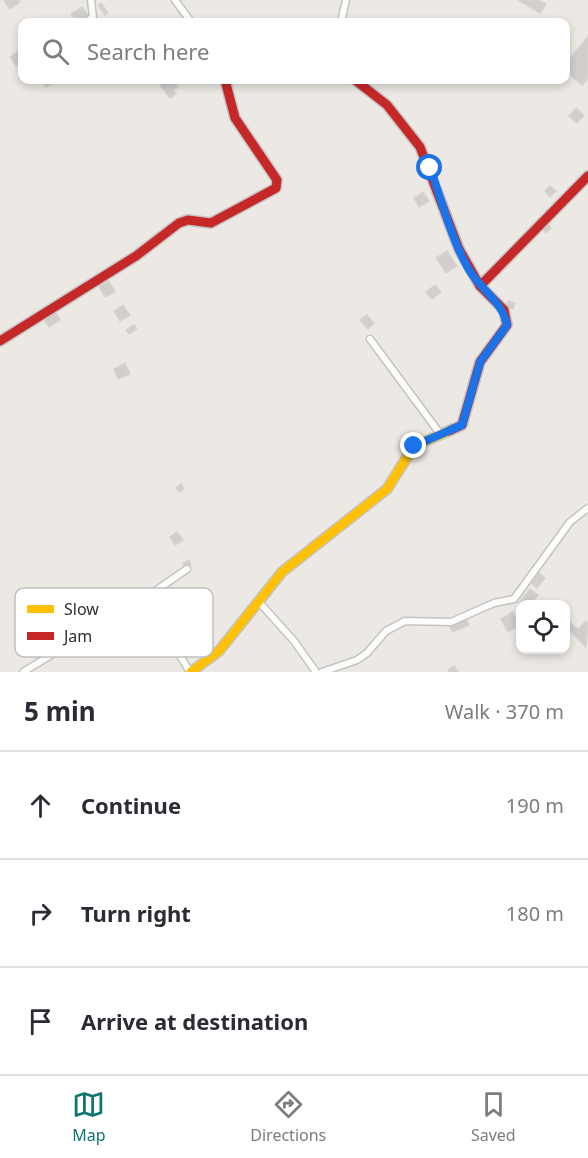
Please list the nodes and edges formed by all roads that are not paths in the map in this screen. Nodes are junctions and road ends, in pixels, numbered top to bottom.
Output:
1 (91, 0) edge
2 (175, 0) edge
3 (346, 0) edge
4 (92, 18) edge
5 (188, 18) edge
6 (342, 18) edge
7 (226, 84) edge
8 (360, 84) edge
9 (588, 176) edge
10 (480, 286) junction
11 (370, 339) dead end
12 (0, 341) edge
13 (441, 435) junction
14 (588, 508) edge
15 (187, 569) dead end
16 (159, 588) edge
17 (258, 602) junction
18 (213, 655) edge
19 (48, 657) edge
20 (181, 657) edge
21 (211, 657) edge
22 (23, 672) edge
23 (190, 672) edge
24 (316, 672) edge
25 (321, 672) edge

1 - 4 street
2 - 5 street
3 - 6 street
7 - 12 street
8 - 10 street
9 - 10 street
10 - 13 street
11 - 13 street
13 - 17 street
14 - 25 street
15 - 16 street
17 - 18 street
17 - 24 street
19 - 22 street
20 - 23 street
21 - 23 street

